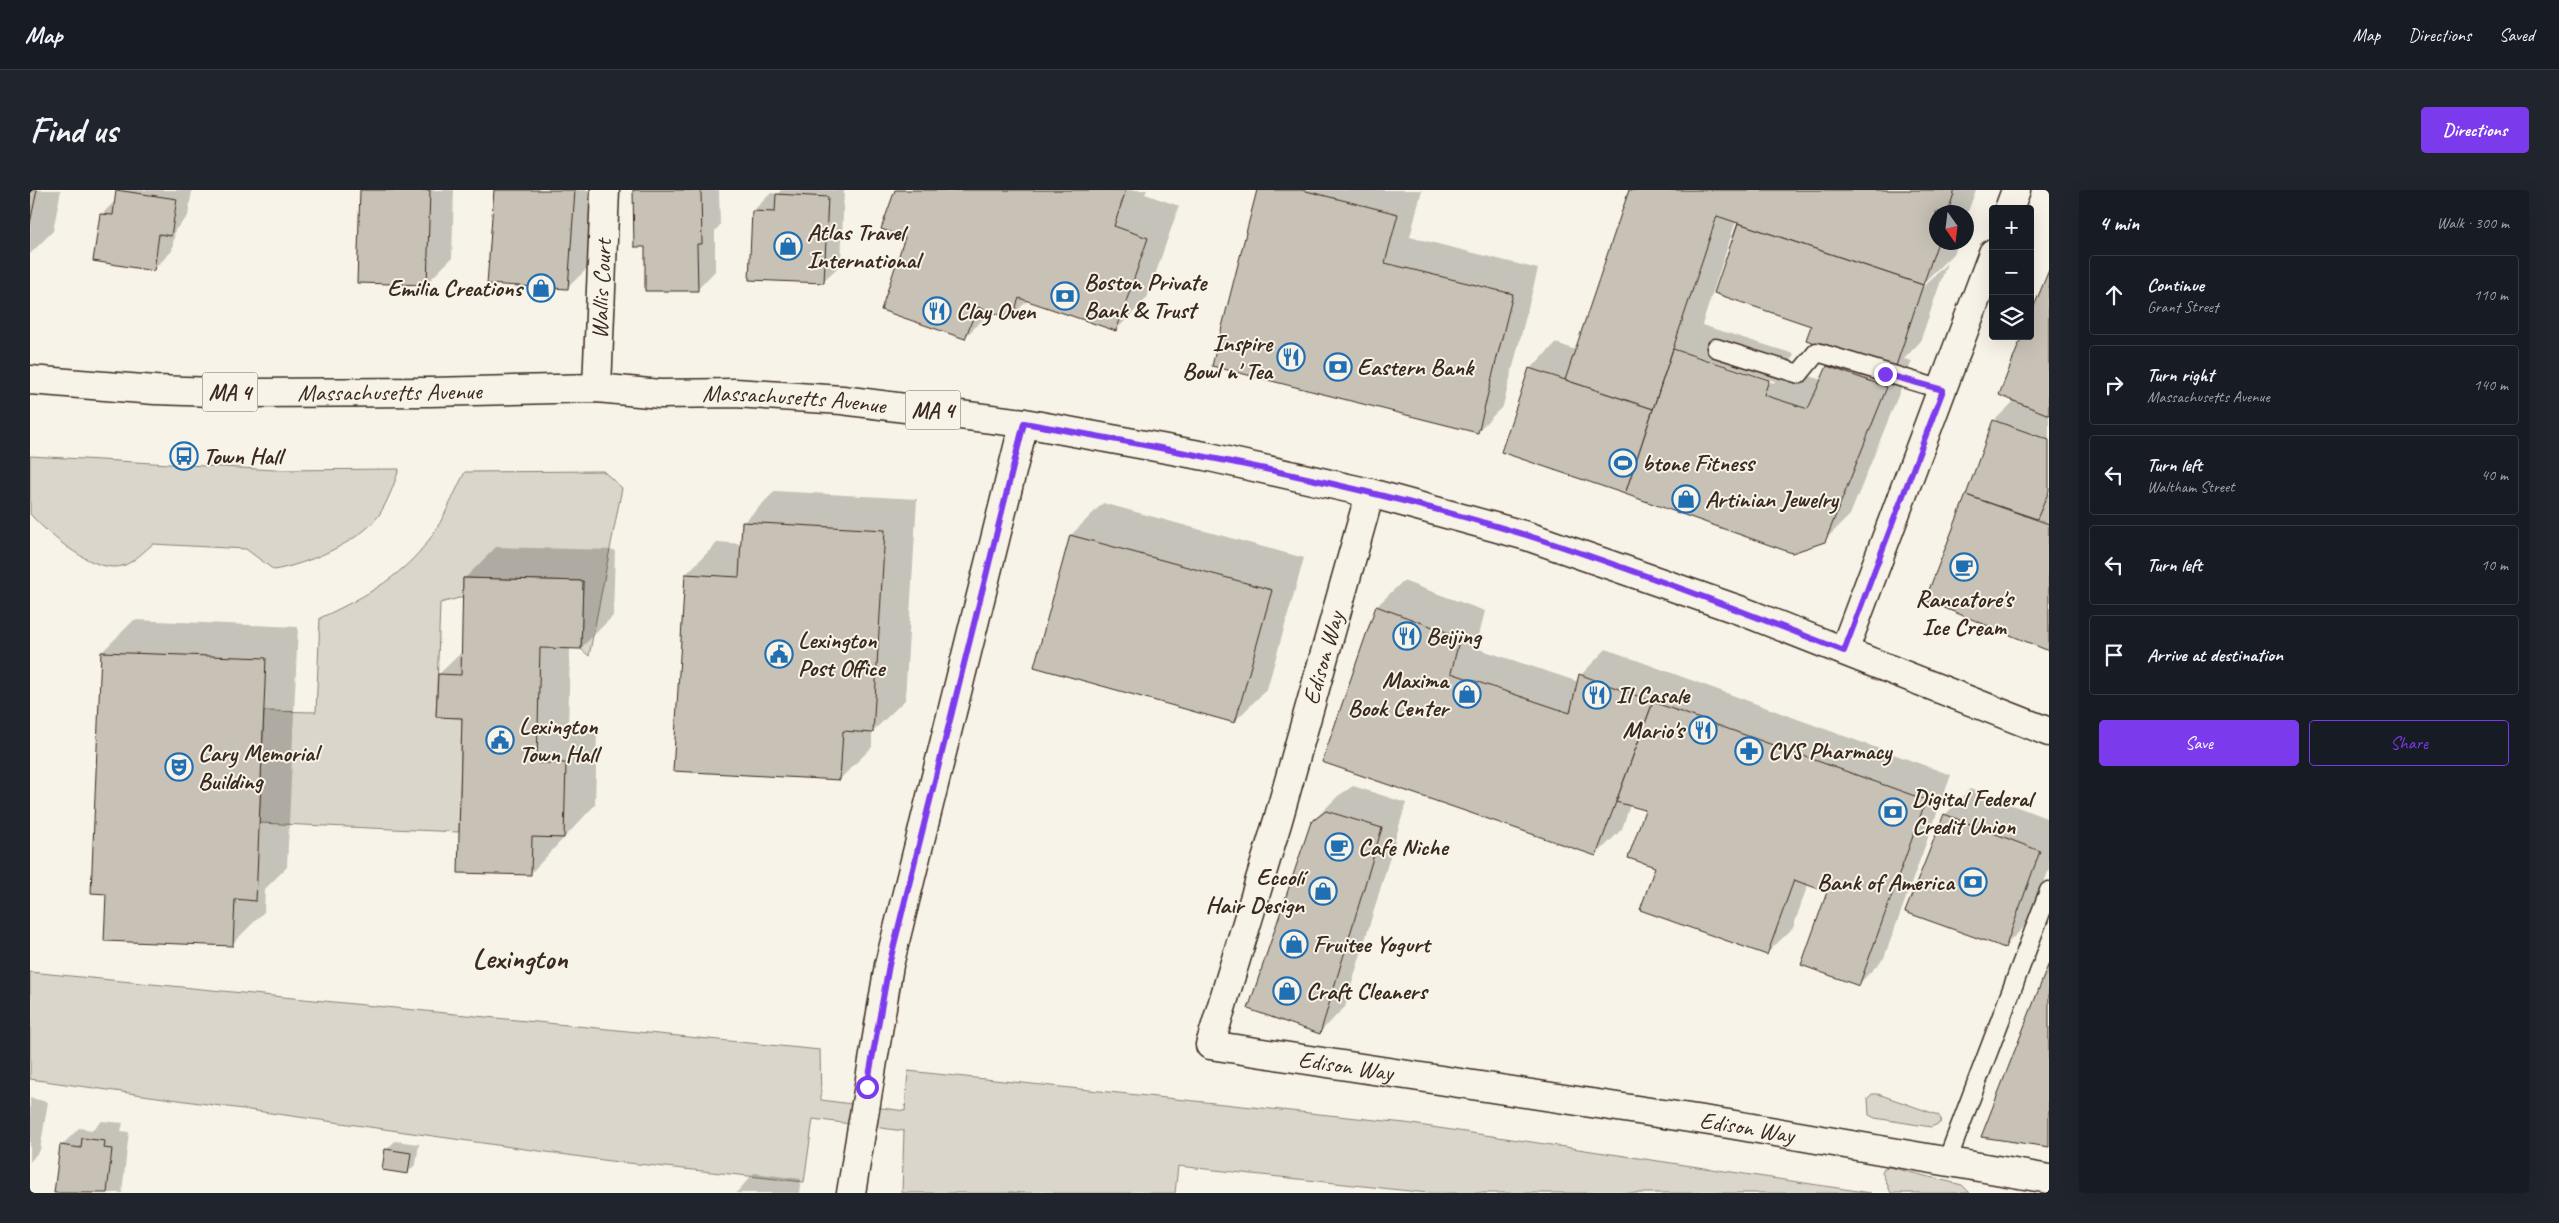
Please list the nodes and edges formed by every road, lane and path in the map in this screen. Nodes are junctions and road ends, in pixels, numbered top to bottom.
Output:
1 (605, 190) edge
2 (2016, 190) edge
3 (2010, 205) edge
4 (1989, 264) edge
5 (1716, 348) dead end
6 (30, 380) edge
7 (596, 388) junction
8 (1943, 390) junction
9 (1024, 423) junction
10 (1370, 493) junction
11 (1844, 651) junction
12 (2049, 732) edge
13 (2049, 891) edge
14 (1947, 1161) junction
15 (2049, 1178) edge
16 (850, 1193) edge

1 - 7 main road, Wallis Court
2 - 3 main road
4 - 8 main road
5 - 8 lane
6 - 7 main road, Massachusetts Avenue / MA 4
7 - 9 main road, Massachusetts Avenue / MA 4
8 - 11 main road
9 - 10 main road, Massachusetts Avenue / MA 4
9 - 16 main road
10 - 11 main road, Massachusetts Avenue / MA 4
10 - 14 main road, Edison Way
11 - 12 main road, Massachusetts Avenue / MA 4
13 - 14 lane
14 - 15 main road, Edison Way

